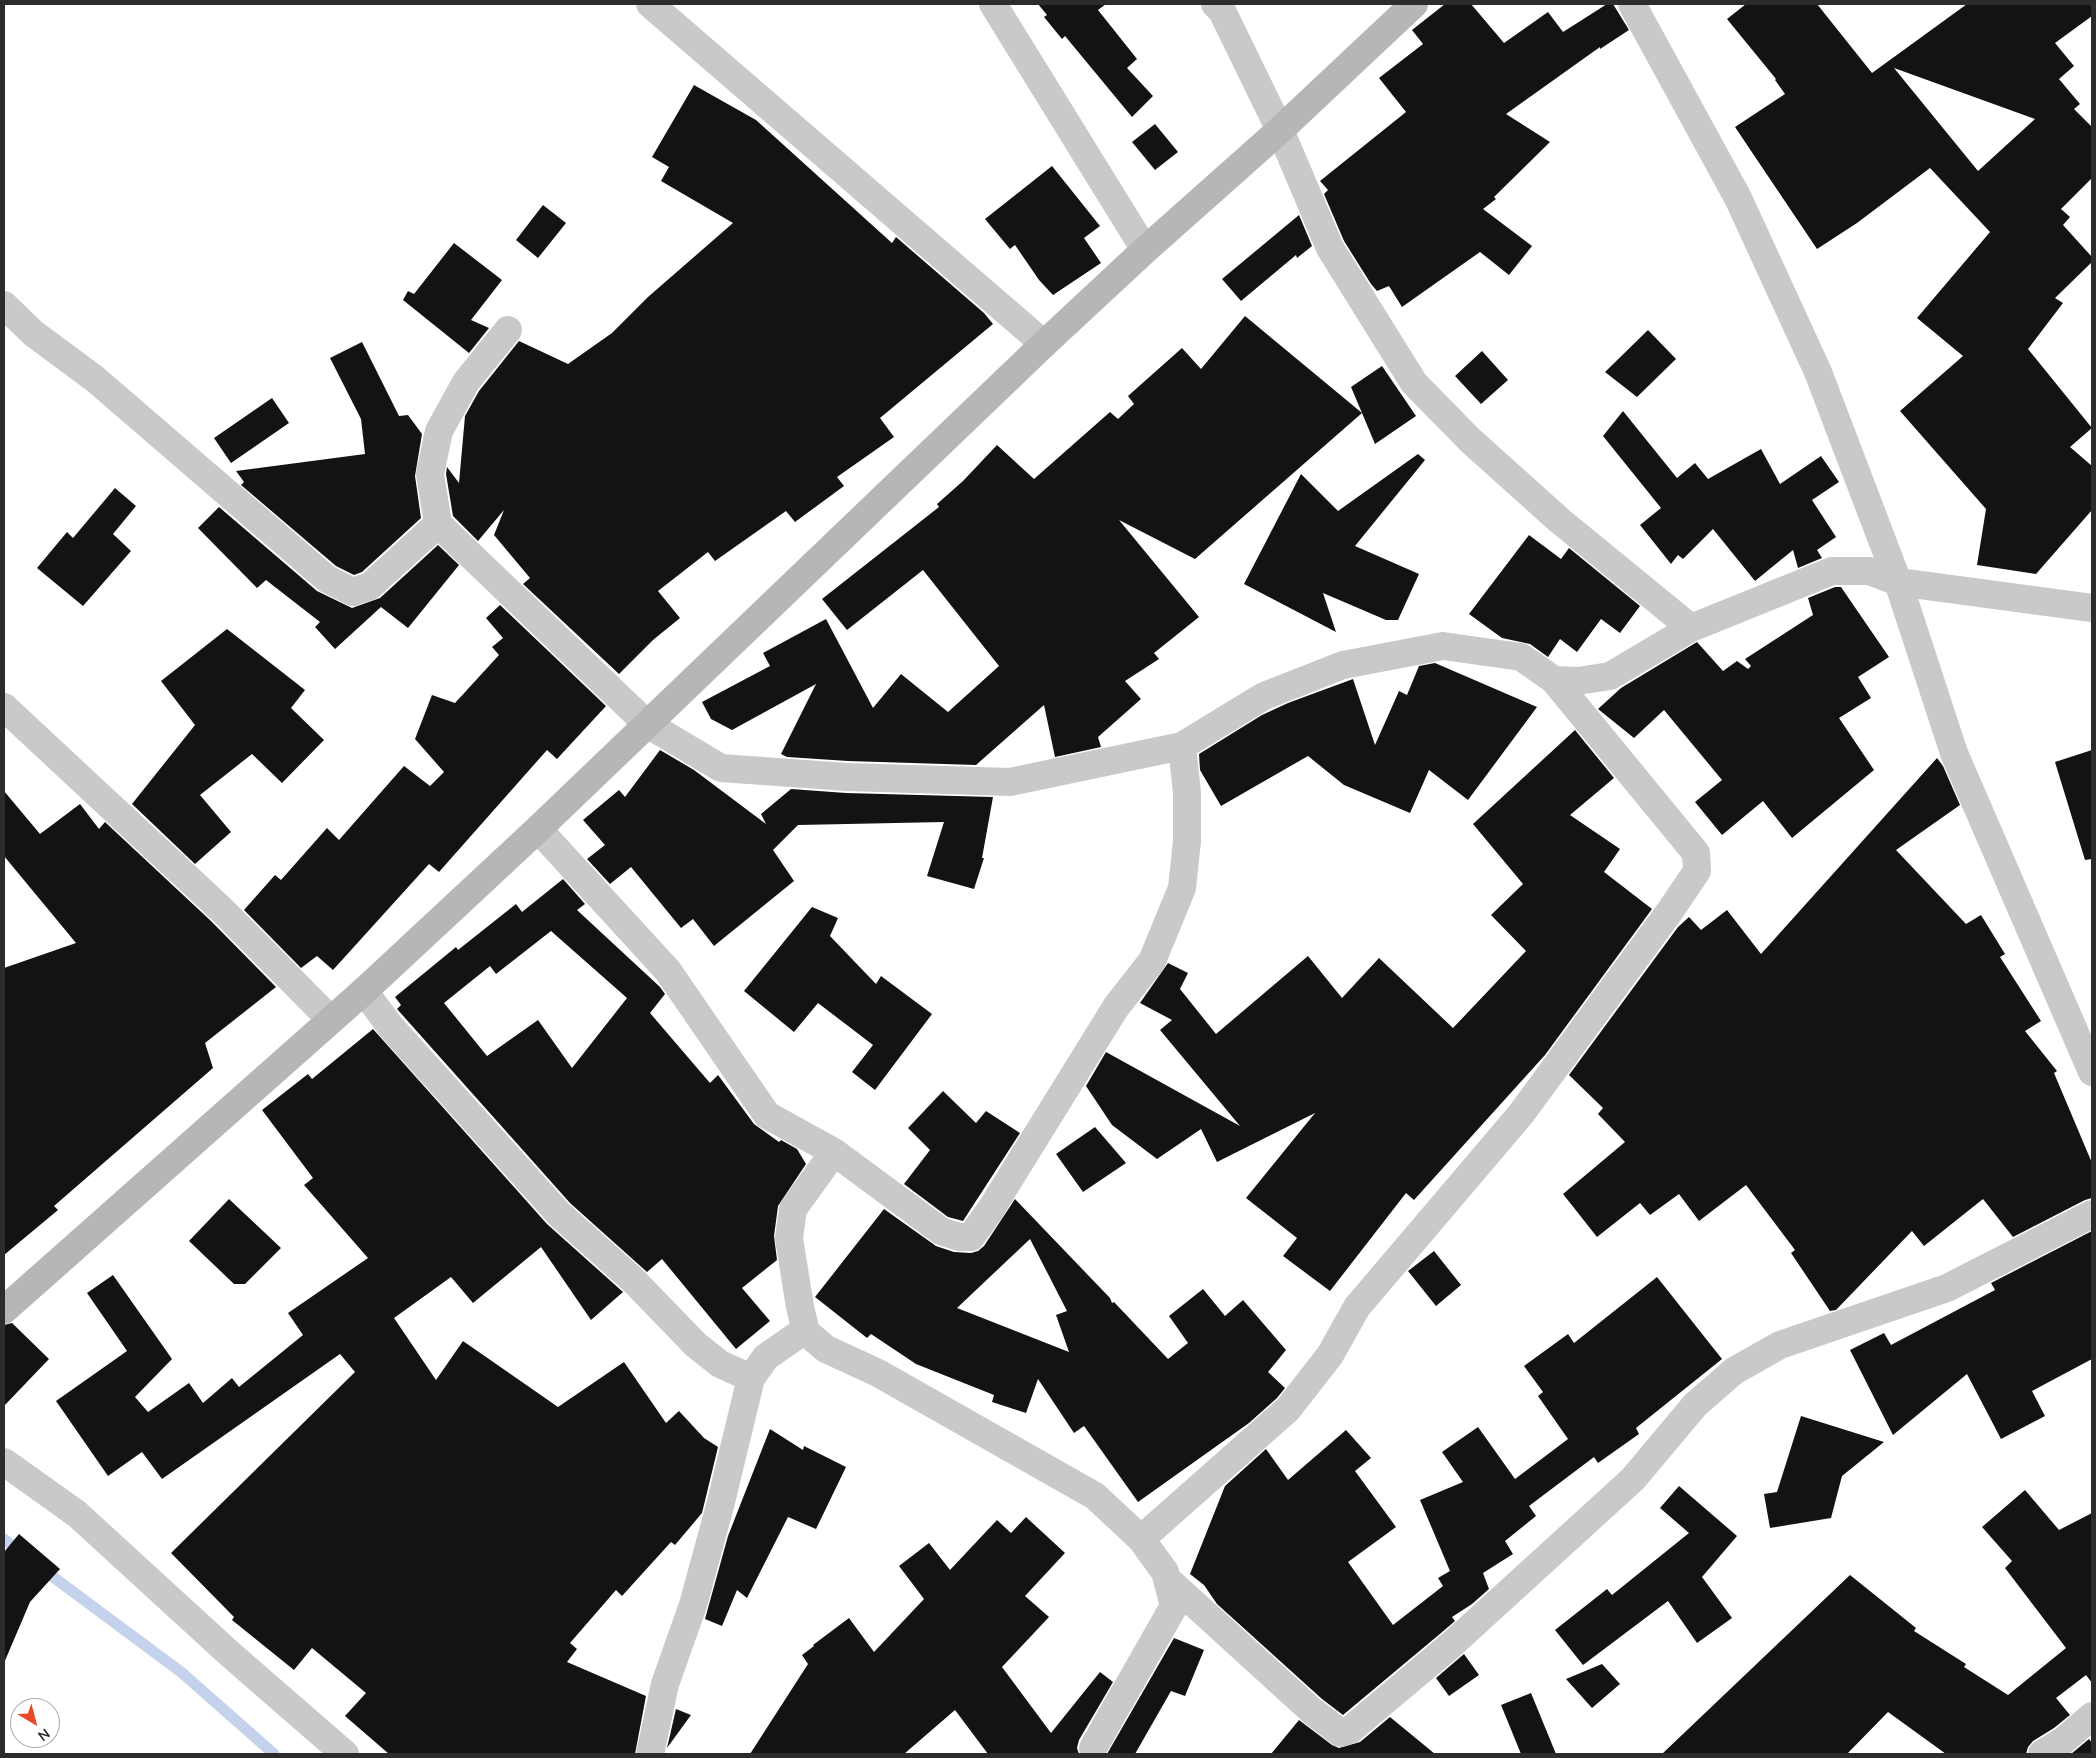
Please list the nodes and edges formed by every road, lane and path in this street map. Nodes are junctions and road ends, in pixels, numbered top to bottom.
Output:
1 (650, 4) edge
2 (993, 4) edge
3 (1215, 4) edge
4 (1414, 4) edge
5 (1632, 4) edge
6 (1280, 130) junction
7 (1145, 250) junction
8 (4, 305) edge
9 (508, 330) dead end
10 (1044, 344) junction
11 (438, 524) junction
12 (1898, 582) junction
13 (2092, 608) edge
14 (1691, 628) junction
15 (1554, 680) junction
16 (4, 707) edge
17 (647, 724) junction
18 (1182, 746) junction
19 (538, 829) junction
20 (364, 991) junction
21 (331, 1020) junction
22 (2092, 1072) edge
23 (834, 1152) junction
24 (2092, 1214) edge
25 (4, 1310) edge
26 (806, 1332) junction
27 (751, 1378) junction
28 (4, 1462) edge
29 (1141, 1539) junction
30 (1167, 1580) junction
31 (2092, 1716) edge
32 (1093, 1748) dead end
33 (345, 1754) edge
34 (650, 1754) edge
35 (2042, 1754) edge

1 - 10 street
2 - 7 street
3 - 6 street
4 - 6 street
5 - 12 street
6 - 7 street
6 - 14 street
7 - 10 street
8 - 11 street
9 - 11 street
10 - 17 street
11 - 17 street
12 - 13 street
12 - 14 street
12 - 22 street
14 - 15 street
15 - 18 street
15 - 29 street
16 - 21 street
17 - 18 street
17 - 19 street
18 - 23 street
19 - 20 street
19 - 23 street
20 - 21 street
20 - 27 street
21 - 25 street
23 - 26 street
24 - 30 street
26 - 27 street
26 - 29 street
27 - 34 street
28 - 33 street
29 - 30 street
30 - 32 street
31 - 35 street

